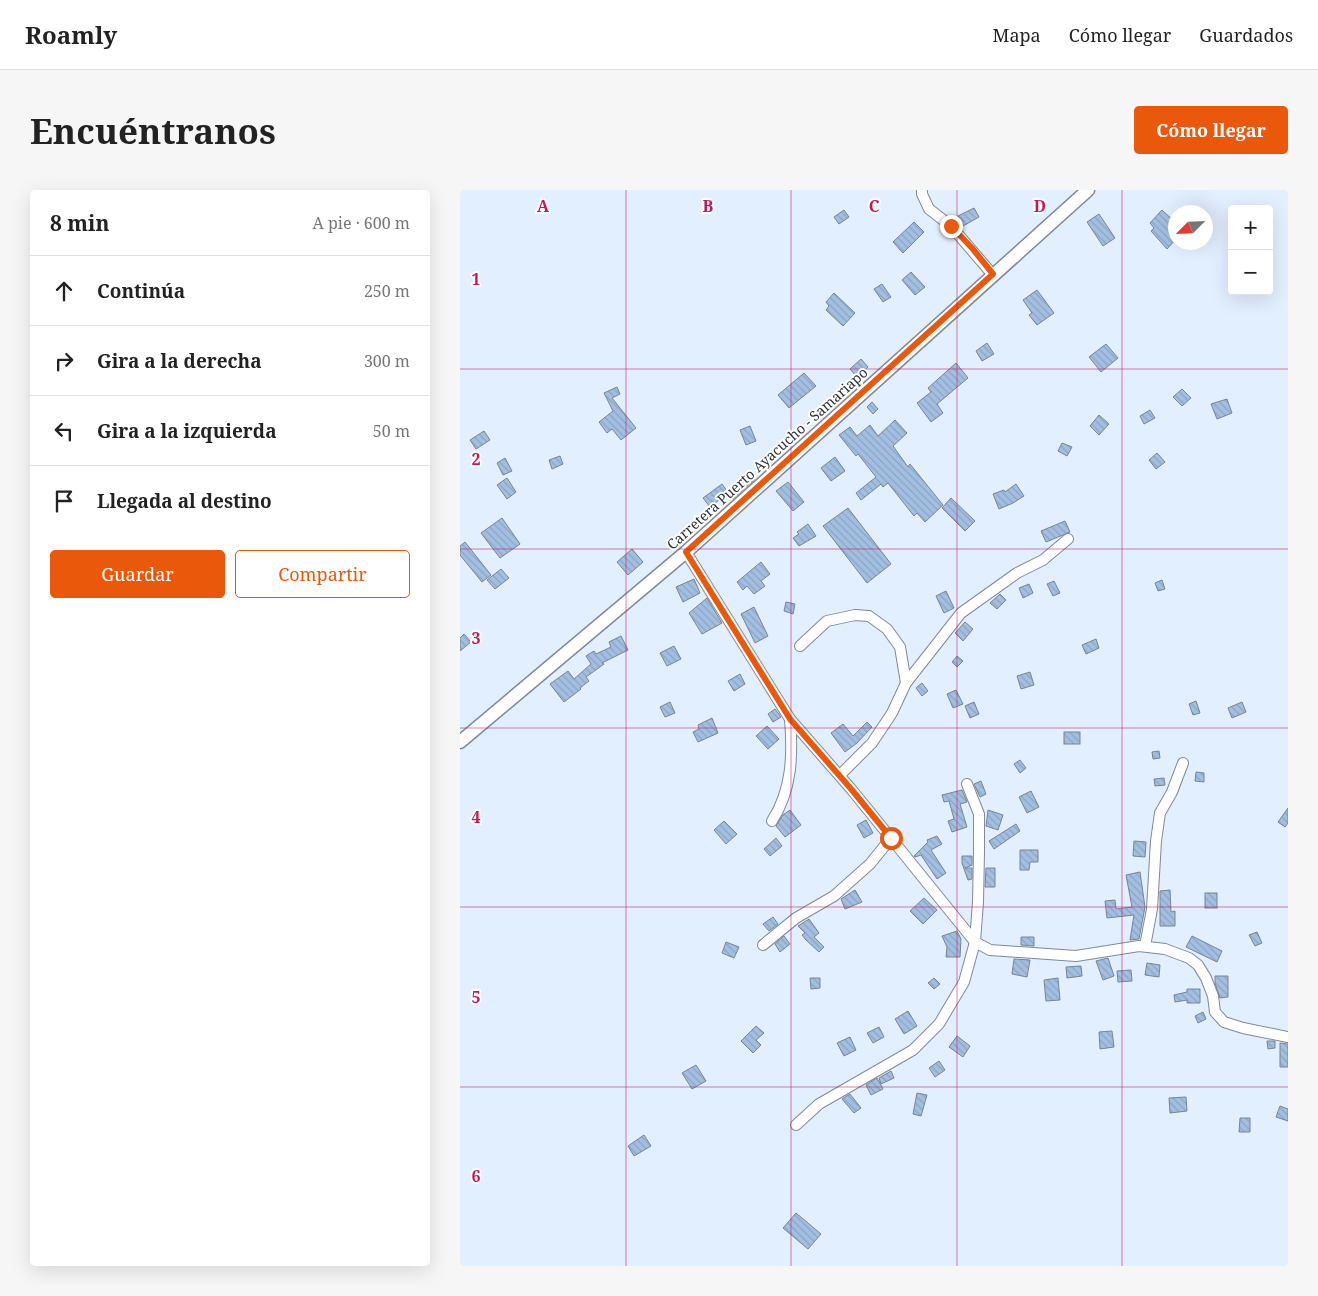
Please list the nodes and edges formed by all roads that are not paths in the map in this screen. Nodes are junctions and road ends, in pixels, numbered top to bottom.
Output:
1 (922, 190) edge
2 (1088, 190) edge
3 (993, 274) junction
4 (1068, 539) dead end
5 (686, 552) junction
6 (800, 646) dead end
7 (906, 683) junction
8 (790, 719) junction
9 (460, 742) edge
10 (1183, 763) dead end
11 (840, 776) junction
12 (967, 784) dead end
13 (772, 821) dead end
14 (891, 838) junction
15 (975, 942) junction
16 (763, 945) dead end
17 (1145, 946) junction
18 (1288, 1037) edge
19 (796, 1125) dead end

1 - 3 street
2 - 3 street, Carretera Puerto Ayacucho - Samariapo
3 - 5 street, Carretera Puerto Ayacucho - Samariapo
4 - 7 street
5 - 8 street
5 - 9 street, Carretera Puerto Ayacucho - Samariapo
6 - 7 street
7 - 11 street
8 - 11 street
8 - 13 street
10 - 17 street
11 - 14 street
12 - 15 street
14 - 15 street
14 - 16 street
15 - 17 street
15 - 19 street
17 - 18 street

